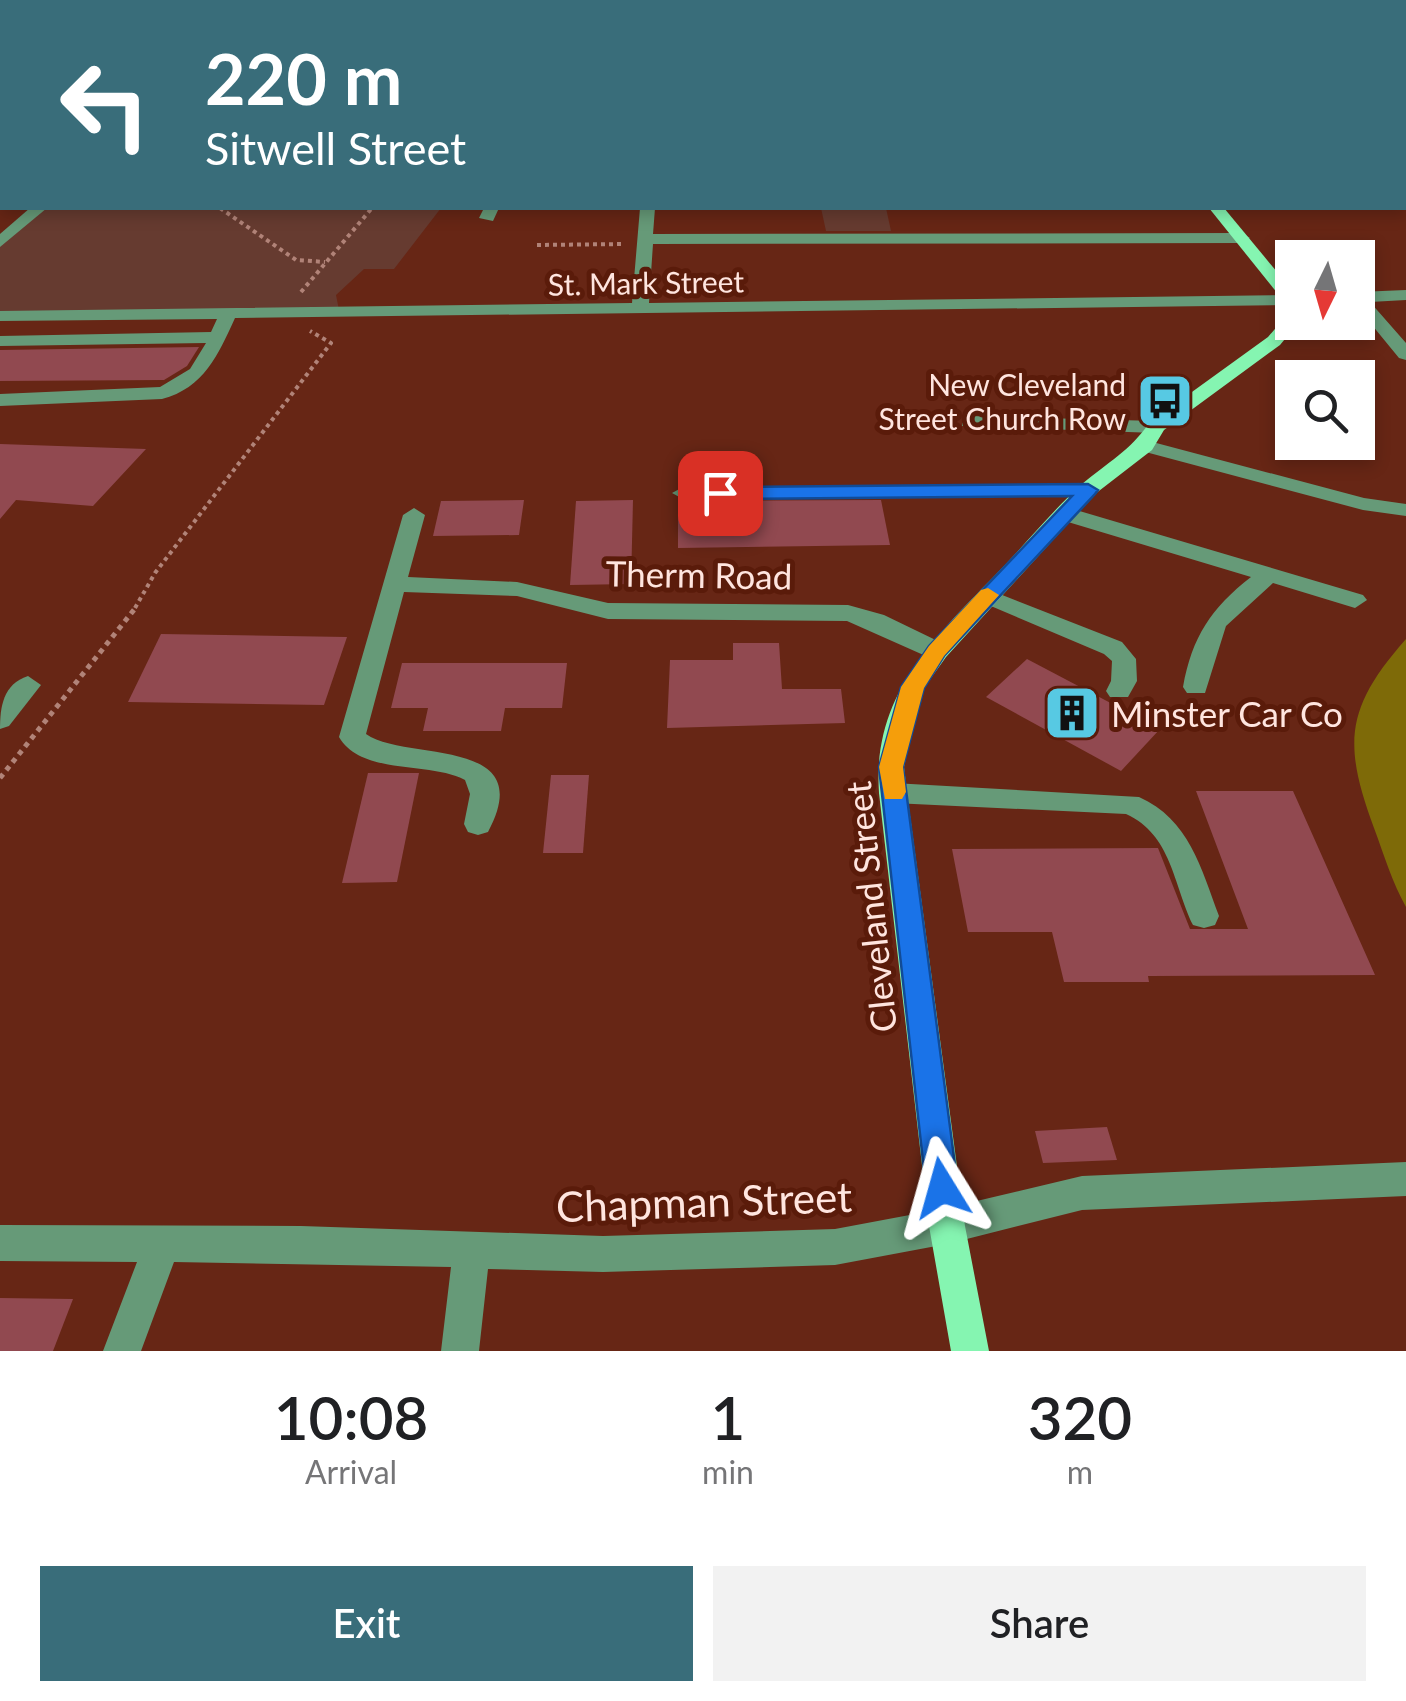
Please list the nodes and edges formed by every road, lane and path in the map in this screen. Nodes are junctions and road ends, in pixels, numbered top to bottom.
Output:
1 (37, 210) edge
2 (223, 210) edge
3 (370, 210) edge
4 (647, 210) edge
5 (1218, 210) edge
6 (0, 226) edge
7 (18, 226) junction
8 (1242, 238) junction
9 (648, 241) junction
10 (0, 242) edge
11 (538, 245) dead end
12 (325, 262) junction
13 (1275, 279) edge
14 (1406, 295) edge
15 (1375, 297) edge
16 (1275, 300) edge
17 (640, 309) junction
18 (228, 314) junction
19 (286, 314) junction
20 (0, 316) edge
21 (1375, 318) edge
22 (216, 338) junction
23 (1275, 340) edge
24 (0, 342) edge
25 (1406, 354) edge
26 (0, 400) edge
27 (969, 422) dead end
28 (1150, 437) junction
29 (1088, 490) junction
30 (683, 494) dead end
31 (1406, 510) edge
32 (1066, 514) junction
33 (414, 515) dead end
34 (1267, 576) junction
35 (394, 584) junction
36 (987, 596) junction
37 (1355, 600) dead end
38 (936, 651) junction
39 (28, 684) dead end
40 (1196, 687) dead end
41 (1119, 691) dead end
42 (0, 720) edge
43 (0, 778) edge
44 (894, 793) junction
45 (478, 824) dead end
46 (1204, 916) dead end
47 (1406, 1179) edge
48 (947, 1226) junction
49 (0, 1243) edge
50 (162, 1243) junction
51 (471, 1250) junction
52 (122, 1351) edge
53 (460, 1351) edge
54 (970, 1351) edge

1 - 7 street
2 - 12 path
3 - 12 path
4 - 9 street
5 - 8 main road
6 - 7 street
7 - 10 street
8 - 9 street
8 - 13 main road
9 - 11 path
9 - 17 street
12 - 19 path
14 - 15 street
16 - 17 street, St. Mark Street
17 - 19 street, St. Mark Street
18 - 19 street, St. Mark Street
18 - 20 street, St. Mark Street
18 - 22 street
19 - 43 path
21 - 25 street
22 - 24 street
22 - 26 street
23 - 28 main road, Cleveland Street
27 - 28 street
28 - 29 main road, Cleveland Street
28 - 31 street
29 - 30 street
29 - 32 main road, Cleveland Street
32 - 34 street
32 - 36 main road, Cleveland Street
33 - 35 street
34 - 37 street
34 - 40 street
35 - 38 street, Therm Road
35 - 45 street
36 - 38 main road, Cleveland Street
36 - 41 street
38 - 44 main road, Cleveland Street
39 - 42 street
44 - 46 street
44 - 48 main road, Cleveland Street
47 - 48 street, Chapman Street
48 - 51 street, Chapman Street
48 - 54 main road, Cleveland Street
49 - 50 street, Chapman Street
50 - 51 street, Chapman Street
50 - 52 street
51 - 53 street

